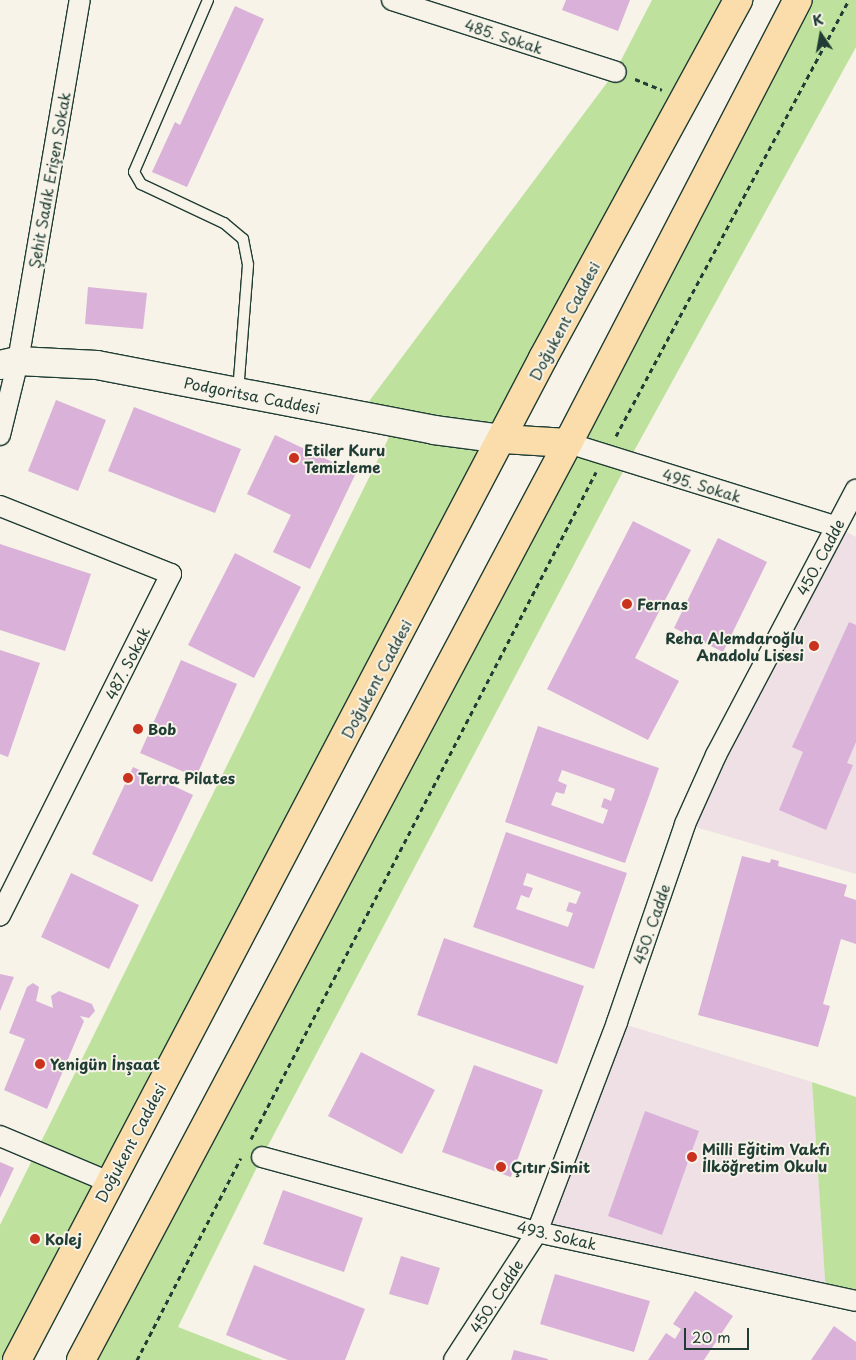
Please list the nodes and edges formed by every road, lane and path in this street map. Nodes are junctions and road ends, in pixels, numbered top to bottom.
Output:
1 (80, 0) edge
2 (208, 0) edge
3 (392, 0) edge
4 (738, 0) edge
5 (798, 0) edge
6 (849, 0) edge
7 (616, 72) joint
8 (686, 99) junction
9 (9, 363) edge
10 (237, 392) junction
11 (0, 435) edge
12 (503, 439) junction
13 (568, 443) junction
14 (605, 455) junction
15 (856, 490) edge
16 (0, 506) edge
17 (835, 526) junction
18 (0, 916) edge
19 (0, 1136) edge
20 (250, 1153) junction
21 (109, 1182) junction
22 (538, 1232) junction
23 (856, 1301) edge
24 (17, 1360) edge
25 (81, 1360) edge
26 (137, 1360) edge
27 (454, 1360) edge

1 - 9 street, Şehit Sadık Erişen Sokak
2 - 10 lane
3 - 7 street, 485. Sokak
4 - 8 main road, Doğukent Caddesi
5 - 13 main road
6 - 14 path
7 - 8 path
8 - 12 main road, Doğukent Caddesi
9 - 10 main road, Podgoritsa Caddesi
9 - 11 street, Şehit Sadık Erişen Sokak
10 - 12 main road, Podgoritsa Caddesi
12 - 13 main road
12 - 21 main road, Doğukent Caddesi
13 - 14 street, 495. Sokak
13 - 25 main road
14 - 17 street, 495. Sokak
14 - 20 path
15 - 17 street, 450. Cadde
16 - 18 street, 487. Sokak
17 - 22 street, 450. Cadde
19 - 21 street
20 - 22 street, 493. Sokak
20 - 26 path
21 - 24 main road, Doğukent Caddesi
22 - 23 street, 493. Sokak
22 - 27 street, 450. Cadde

